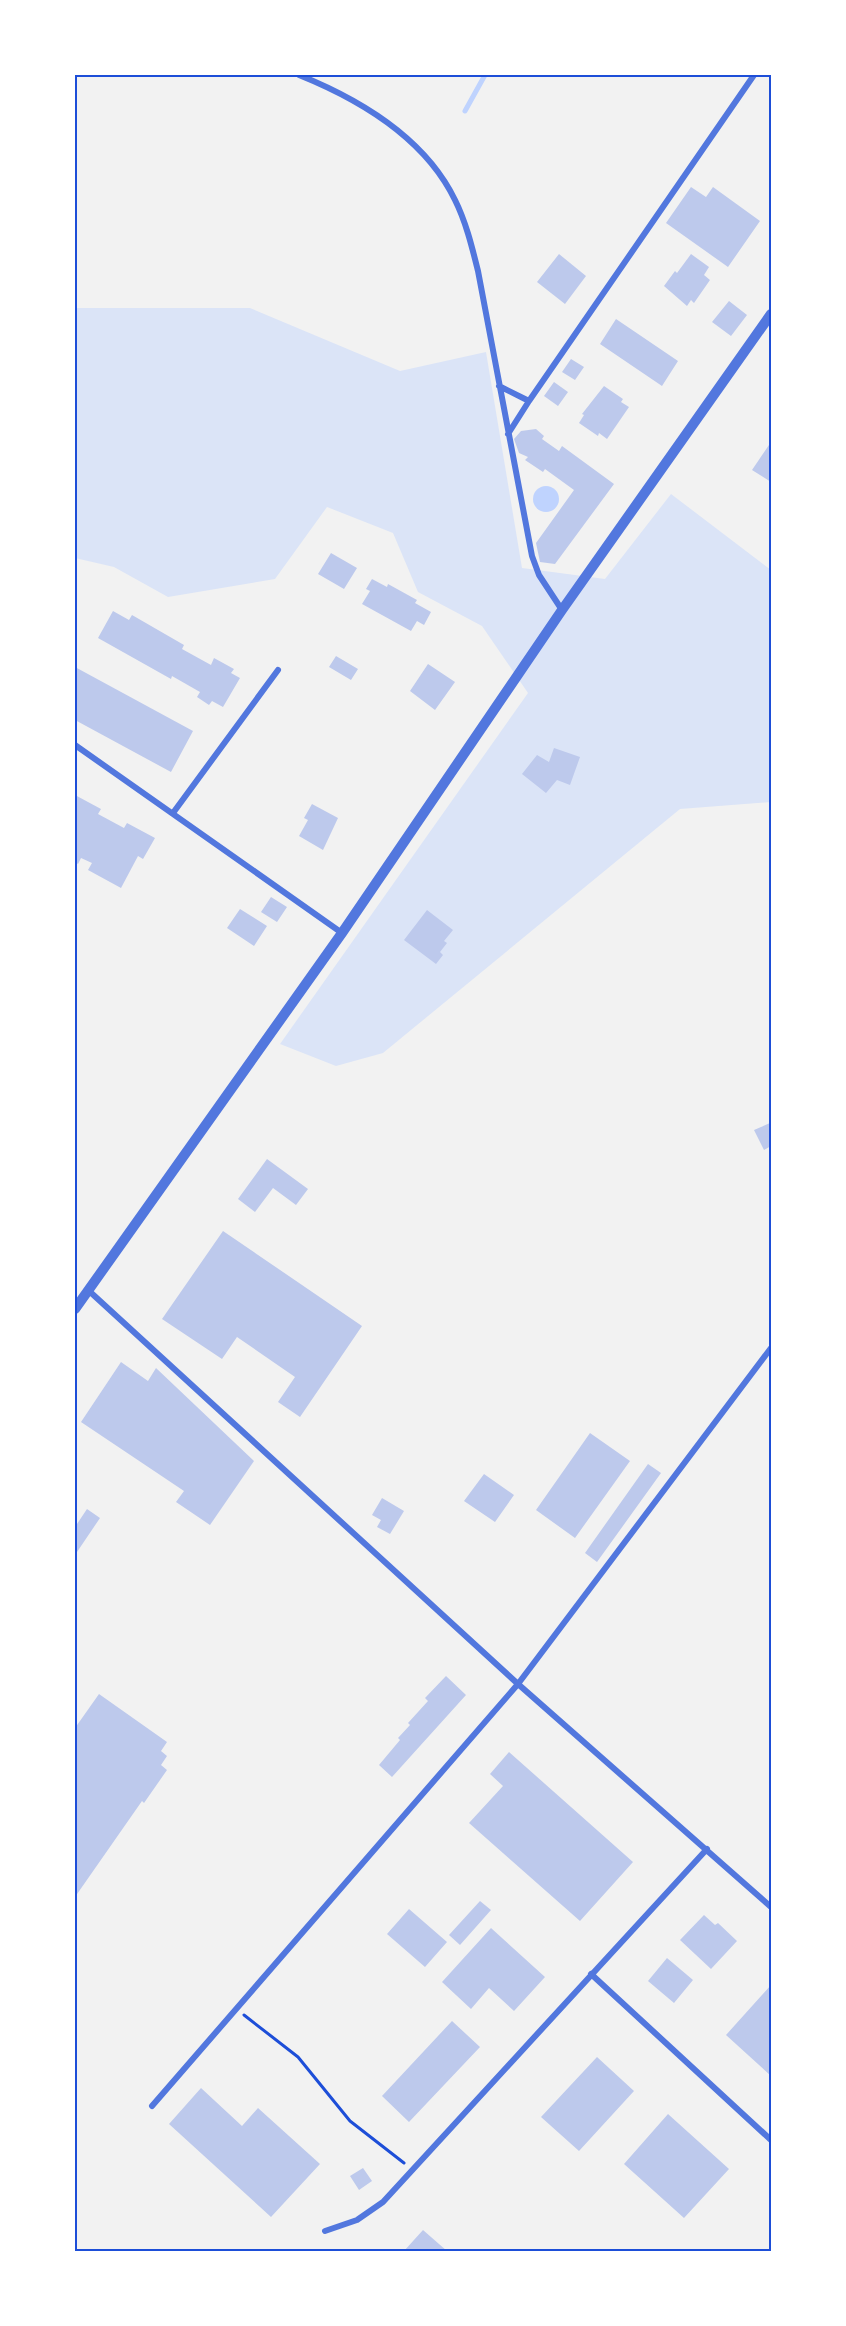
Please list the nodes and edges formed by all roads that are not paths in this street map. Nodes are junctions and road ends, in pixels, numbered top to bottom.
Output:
1 (299, 75) edge
2 (754, 75) edge
3 (771, 314) edge
4 (499, 386) junction
5 (529, 401) junction
6 (508, 435) junction
7 (562, 610) junction
8 (278, 670) dead end
9 (75, 745) edge
10 (173, 813) junction
11 (342, 933) junction
12 (88, 1290) junction
13 (75, 1309) edge
14 (771, 1348) edge
15 (518, 1684) junction
16 (707, 1849) junction
17 (771, 1907) edge
18 (591, 1974) junction
19 (152, 2106) dead end
20 (771, 2140) edge
21 (325, 2231) dead end

1 - 4 street
2 - 5 street
3 - 7 street
4 - 5 street
4 - 6 street
5 - 6 street
6 - 7 street
7 - 11 street
8 - 10 street
9 - 10 street
10 - 11 street
11 - 12 street
12 - 13 street
12 - 15 street
14 - 15 street
15 - 16 street
15 - 19 street
16 - 17 street
16 - 18 street
18 - 20 street
18 - 21 street

